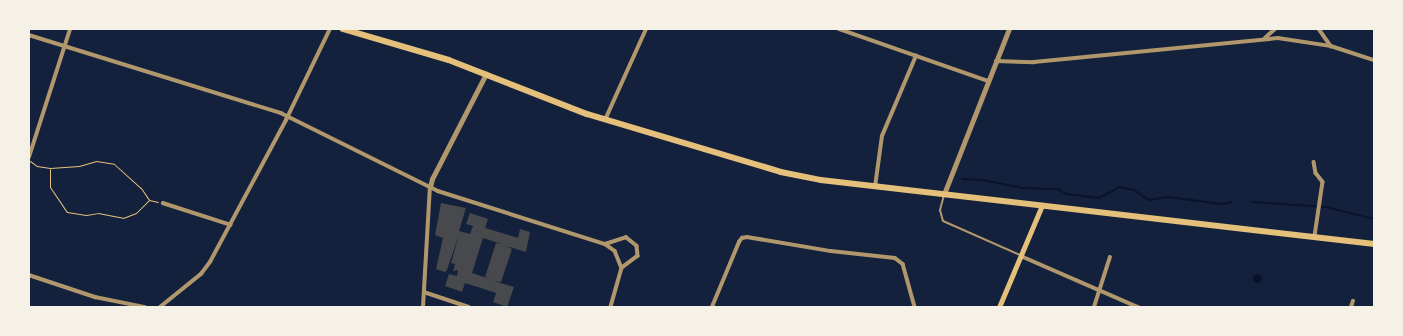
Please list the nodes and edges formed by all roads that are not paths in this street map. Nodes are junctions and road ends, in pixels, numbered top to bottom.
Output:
1 (70, 29) edge
2 (330, 29) edge
3 (343, 29) edge
4 (646, 29) edge
5 (839, 29) edge
6 (1010, 29) edge
7 (1275, 29) edge
8 (1320, 29) edge
9 (29, 35) edge
10 (1265, 38) junction
11 (65, 46) junction
12 (1331, 46) junction
13 (916, 56) junction
14 (1374, 60) edge
15 (996, 61) junction
16 (486, 74) junction
17 (988, 80) junction
18 (288, 116) junction
19 (605, 120) junction
20 (29, 158) edge
21 (1314, 162) dead end
22 (430, 187) junction
23 (875, 187) junction
24 (944, 194) junction
25 (163, 203) road end
26 (1042, 205) junction
27 (231, 224) junction
28 (1315, 236) junction
29 (605, 244) junction
30 (1374, 244) edge
31 (1021, 256) junction
32 (1110, 257) dead end
33 (622, 268) junction
34 (29, 275) edge
35 (1099, 290) junction
36 (424, 292) junction
37 (1352, 301) dead end
38 (145, 307) edge
39 (160, 307) edge
40 (423, 307) edge
41 (469, 307) edge
42 (611, 307) edge
43 (712, 307) edge
44 (915, 307) edge
45 (999, 307) edge
46 (1094, 307) edge
47 (1138, 307) edge
48 (1351, 307) edge

1 - 11 street
2 - 18 street
3 - 16 main road
4 - 19 street
5 - 13 street
6 - 15 street
7 - 10 street
8 - 12 street
9 - 11 street
10 - 12 street
10 - 15 street
11 - 18 street
11 - 20 street
12 - 14 street
13 - 17 street
13 - 23 street
15 - 17 street
16 - 19 main road
16 - 22 street
17 - 24 street
18 - 22 street
18 - 27 street
19 - 23 main road
21 - 28 street
22 - 29 street
22 - 36 street
23 - 24 main road
24 - 26 main road
24 - 31 lane
25 - 27 street
26 - 28 main road
26 - 31 main road
27 - 39 street
28 - 30 main road
29 - 33 street
29 - 33 street
31 - 35 street
31 - 45 main road
32 - 35 street
33 - 42 street
34 - 38 street
35 - 46 street
35 - 47 street
36 - 40 street
36 - 41 street
37 - 48 street
43 - 44 street

